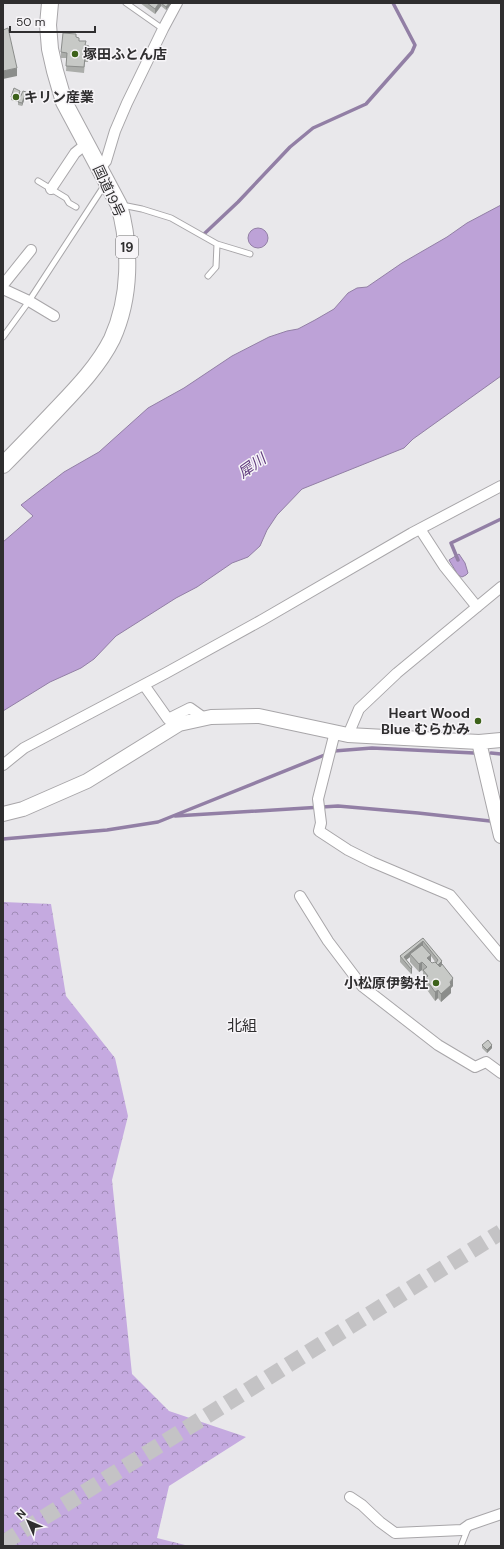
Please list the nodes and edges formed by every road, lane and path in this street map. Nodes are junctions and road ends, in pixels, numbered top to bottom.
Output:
1 (50, 3) edge
2 (126, 3) edge
3 (177, 3) edge
4 (163, 29) junction
5 (86, 144) junction
6 (100, 168) junction
7 (38, 180) dead end
8 (51, 189) junction
9 (102, 189) dead end
10 (119, 205) junction
11 (76, 207) dead end
12 (217, 244) junction
13 (31, 250) dead end
14 (250, 254) dead end
15 (208, 276) dead end
16 (3, 285) edge
17 (3, 289) edge
18 (29, 301) junction
19 (54, 316) dead end
20 (3, 336) edge
21 (3, 465) edge
22 (501, 486) edge
23 (420, 529) junction
24 (501, 587) edge
25 (477, 607) junction
26 (144, 685) junction
27 (204, 718) junction
28 (342, 734) junction
29 (501, 740) edge
30 (479, 742) junction
31 (3, 765) edge
32 (3, 814) edge
33 (501, 836) edge
34 (300, 896) dead end
35 (501, 956) edge
36 (501, 1074) edge
37 (350, 1497) dead end
38 (501, 1514) edge
39 (469, 1525) junction
40 (461, 1546) edge

1 - 5 highway, 国道19号 / 19
2 - 4 lane
3 - 4 street
4 - 6 street
5 - 6 highway, 国道19号 / 19
5 - 8 street
6 - 10 highway, 国道19号 / 19
7 - 8 lane
8 - 11 lane
9 - 18 lane
10 - 12 lane
10 - 21 highway, 国道19号 / 19
12 - 14 lane
12 - 15 lane
13 - 16 street
17 - 18 street
18 - 19 street
18 - 20 lane
22 - 23 street
23 - 25 street
23 - 26 street
24 - 25 street
25 - 28 street
26 - 27 street
26 - 31 street
27 - 28 main road
27 - 32 main road
28 - 30 main road
28 - 35 street
29 - 30 main road
30 - 33 main road
34 - 36 street
37 - 39 street
38 - 39 street
39 - 40 lane

